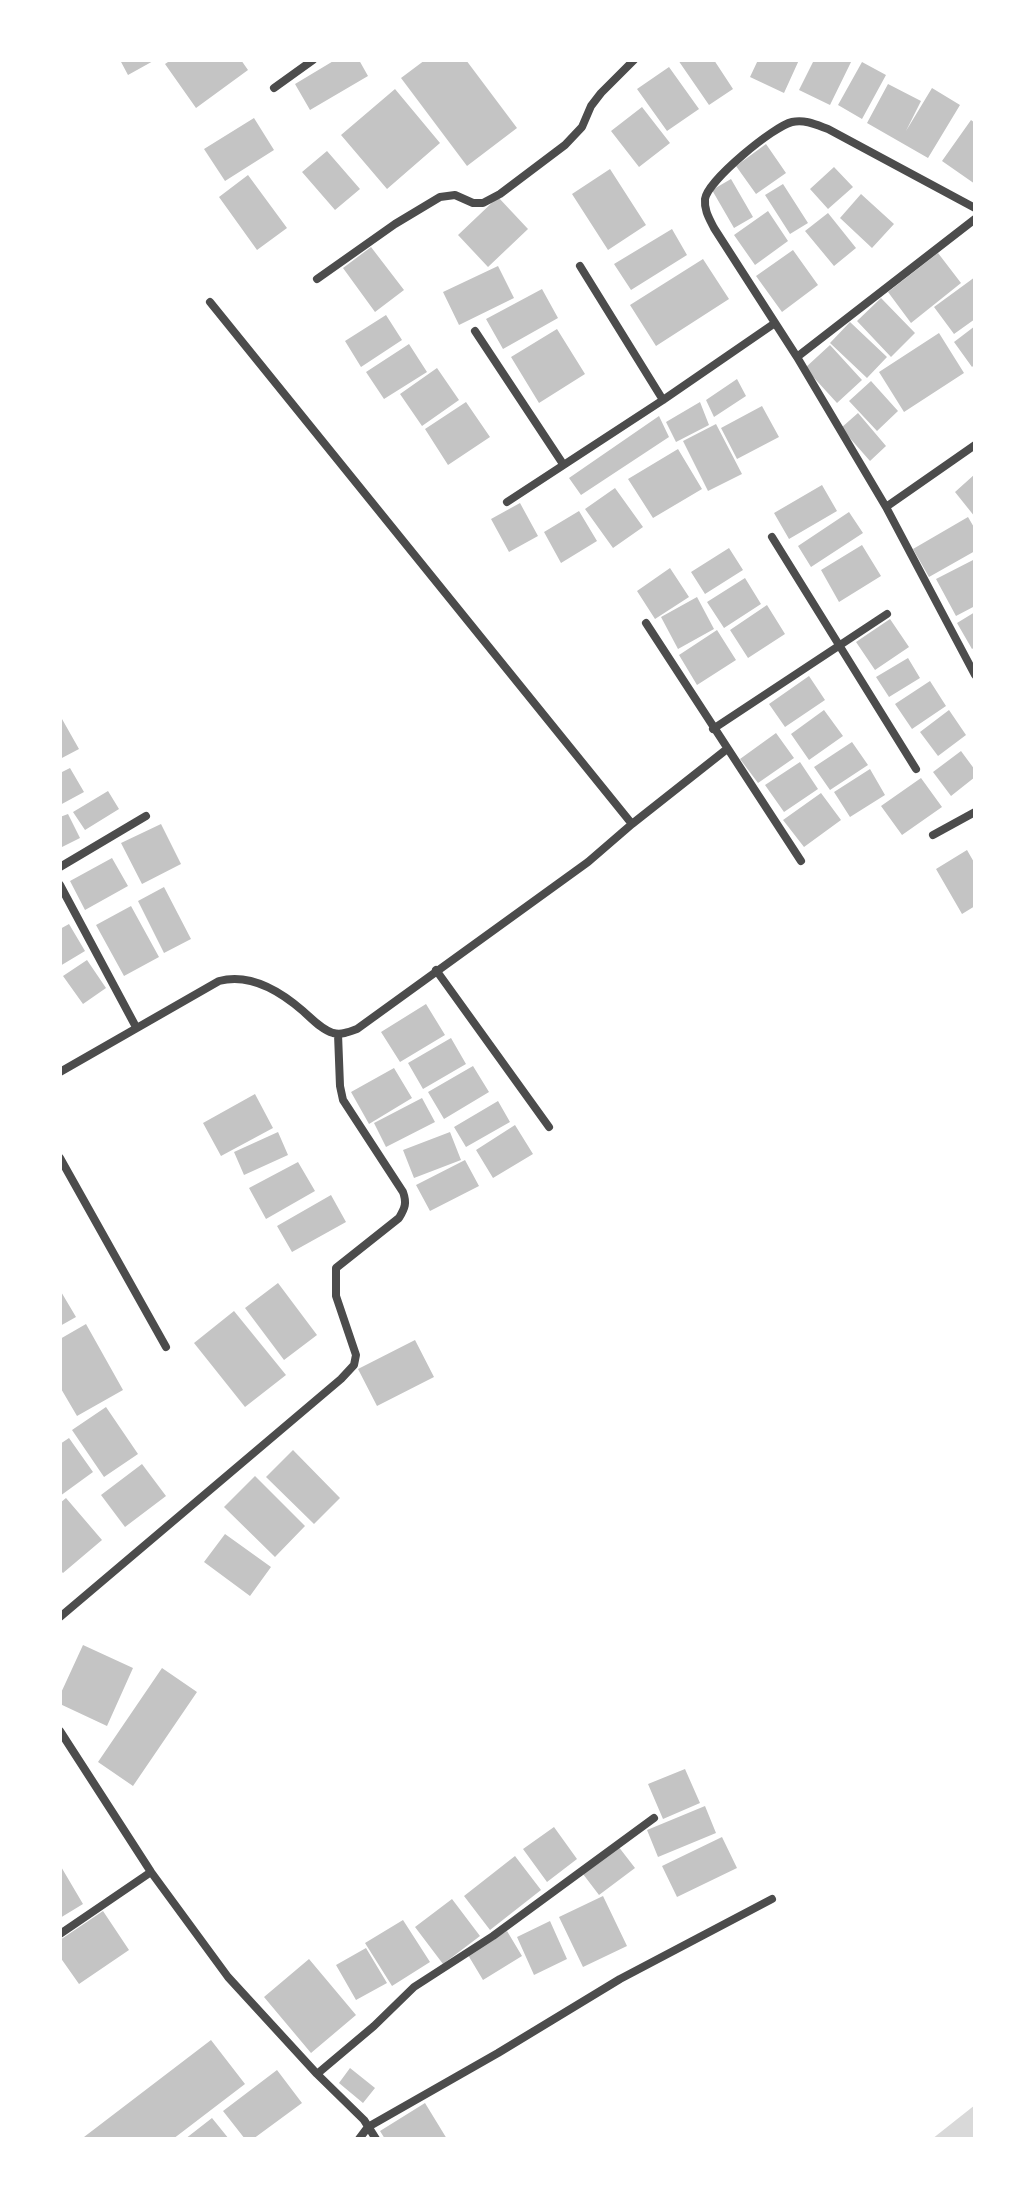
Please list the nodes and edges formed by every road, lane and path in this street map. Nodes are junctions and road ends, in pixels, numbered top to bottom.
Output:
1 (313, 60) edge
2 (634, 60) edge
3 (274, 88) dead end
4 (975, 208) edge
5 (975, 219) edge
6 (580, 266) dead end
7 (317, 279) dead end
8 (210, 302) dead end
9 (775, 323) junction
10 (475, 331) dead end
11 (797, 357) junction
12 (663, 400) junction
13 (975, 445) edge
14 (563, 464) junction
15 (507, 502) dead end
16 (886, 507) junction
17 (772, 537) dead end
18 (887, 614) dead end
19 (646, 623) dead end
20 (838, 646) junction
21 (975, 675) edge
22 (713, 729) junction
23 (727, 749) junction
24 (916, 769) dead end
25 (975, 812) edge
26 (146, 816) dead end
27 (632, 824) junction
28 (933, 835) dead end
29 (801, 861) dead end
30 (60, 867) edge
31 (60, 885) edge
32 (436, 970) junction
33 (136, 1027) junction
34 (338, 1034) junction
35 (60, 1072) edge
36 (549, 1127) dead end
37 (60, 1158) edge
38 (166, 1347) dead end
39 (60, 1617) edge
40 (60, 1731) edge
41 (654, 1818) dead end
42 (151, 1872) junction
43 (772, 1899) dead end
44 (60, 1934) edge
45 (317, 2074) junction
46 (368, 2127) junction
47 (359, 2139) edge
48 (376, 2139) edge

1 - 3 street
2 - 7 street
4 - 9 street
5 - 11 street
6 - 12 street
8 - 27 street
9 - 11 street
9 - 12 street
10 - 14 street
11 - 16 street
12 - 14 street
13 - 16 street
14 - 15 street
16 - 21 street
17 - 20 street
18 - 20 street
19 - 22 street
20 - 22 street
20 - 24 street
22 - 23 street
23 - 27 street
23 - 29 street
25 - 28 street
26 - 30 street
27 - 32 street
31 - 33 street
32 - 34 street
32 - 36 street
33 - 34 street
33 - 35 street
34 - 39 street
37 - 38 street
40 - 42 street
41 - 45 street
42 - 44 street
42 - 45 street
43 - 46 street
45 - 46 street
46 - 47 street
46 - 48 street

